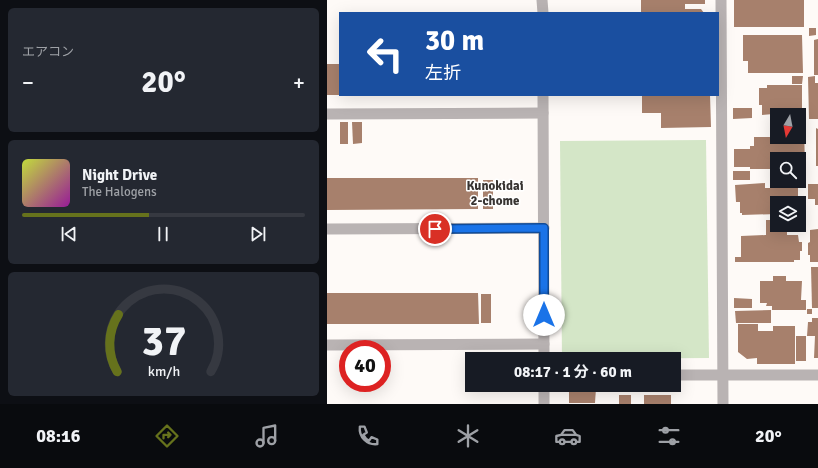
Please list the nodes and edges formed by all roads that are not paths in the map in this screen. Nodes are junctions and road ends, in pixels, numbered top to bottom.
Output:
1 (543, 0) edge
2 (721, 0) edge
3 (543, 12) edge
4 (543, 96) edge
5 (543, 113) junction
6 (327, 114) edge
7 (544, 228) junction
8 (327, 229) edge
9 (544, 344) junction
10 (327, 345) edge
11 (544, 352) edge
12 (681, 375) edge
13 (723, 375) junction
14 (818, 375) edge
15 (544, 392) edge
16 (544, 404) edge
17 (723, 404) edge

1 - 3 street
2 - 13 street
4 - 5 street
5 - 6 street
5 - 7 street
7 - 8 street
7 - 9 street
9 - 10 street
9 - 11 street
12 - 13 street
13 - 14 street
13 - 17 street
15 - 16 street

